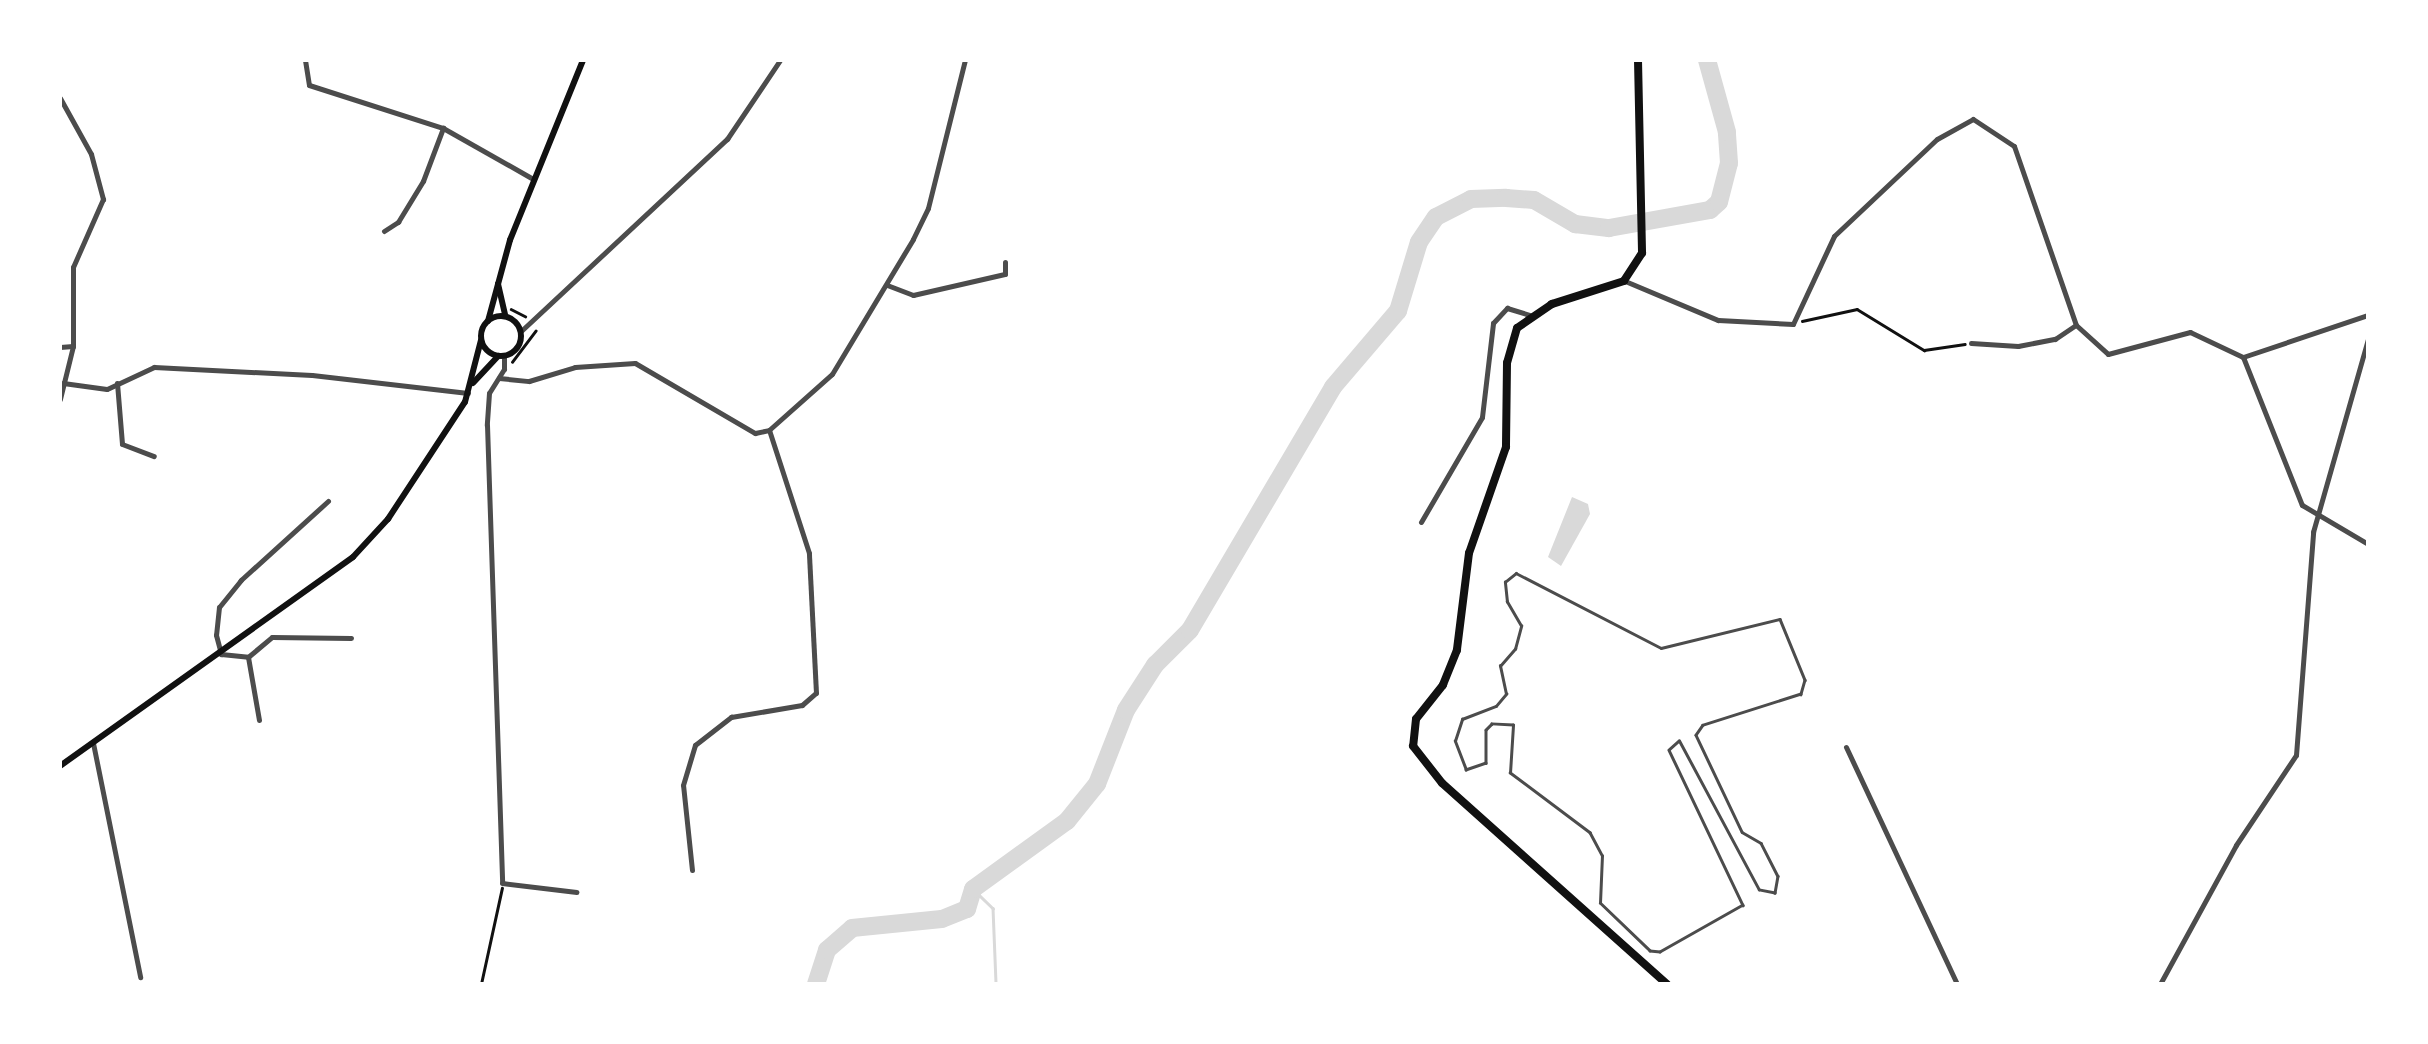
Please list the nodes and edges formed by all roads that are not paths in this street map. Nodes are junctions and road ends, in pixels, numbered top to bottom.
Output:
1 (305, 60) edge
2 (582, 60) edge
3 (780, 60) edge
4 (965, 60) edge
5 (1638, 60) edge
6 (60, 98) edge
7 (443, 128) junction
8 (533, 179) junction
9 (384, 231) dead end
10 (1005, 262) dead end
11 (1624, 281) junction
12 (498, 283) junction
13 (887, 285) junction
14 (1530, 314) junction
15 (2368, 315) edge
16 (506, 316) junction
17 (488, 321) junction
18 (2076, 325) junction
19 (521, 332) junction
20 (2368, 339) edge
21 (481, 340) junction
22 (1972, 344) road end
23 (73, 346) junction
24 (60, 348) edge
25 (501, 356) junction
26 (2243, 357) junction
27 (499, 378) junction
28 (63, 383) junction
29 (117, 383) junction
30 (472, 384) junction
31 (469, 394) junction
32 (60, 398) edge
33 (769, 430) junction
34 (154, 456) dead end
35 (328, 500) dead end
36 (2318, 519) junction
37 (1421, 522) dead end
38 (2368, 544) edge
39 (352, 638) dead end
40 (221, 654) junction
41 (248, 658) junction
42 (259, 720) dead end
43 (93, 743) junction
44 (1846, 747) dead end
45 (60, 766) edge
46 (692, 870) dead end
47 (576, 892) dead end
48 (1670, 951) joint
49 (140, 977) dead end
50 (1667, 984) edge
51 (1957, 984) edge
52 (2160, 984) edge

1 - 7 street
2 - 8 main road
3 - 19 street
4 - 13 street
5 - 11 main road
6 - 23 street
7 - 8 street
7 - 9 street
8 - 12 main road
10 - 13 street
11 - 14 main road
11 - 18 street
12 - 16 main road
12 - 17 main road
13 - 33 street
14 - 37 street
14 - 50 main road
15 - 26 street
16 - 17 main road
16 - 19 main road
17 - 21 main road
18 - 22 street
18 - 26 street
19 - 25 main road
20 - 36 street
21 - 25 main road
21 - 30 main road
23 - 24 street
23 - 28 street
25 - 27 street
25 - 30 main road
26 - 36 street
27 - 33 street
27 - 47 street
28 - 29 street
28 - 32 street
29 - 31 street
29 - 34 street
30 - 31 main road
31 - 40 main road
33 - 46 street
35 - 40 street
36 - 38 street
36 - 52 street
39 - 41 street
40 - 41 street
40 - 43 main road
41 - 42 street
43 - 45 main road
43 - 49 street
44 - 51 street
48 - 48 lane

